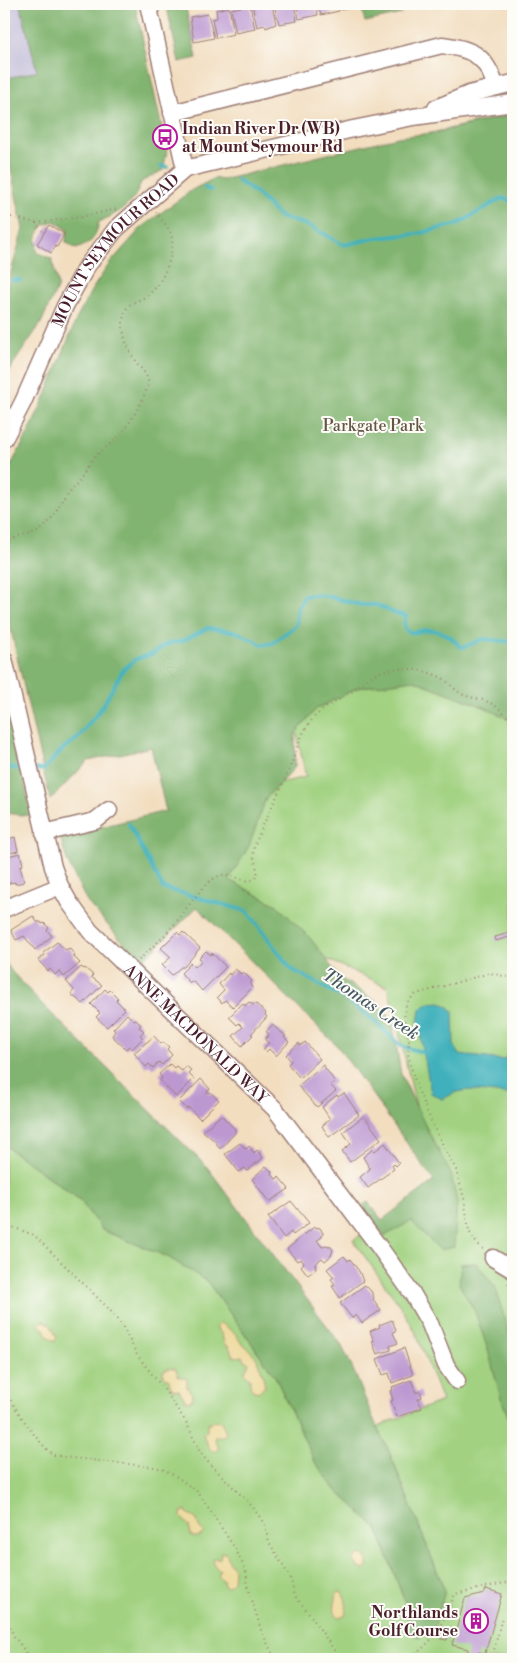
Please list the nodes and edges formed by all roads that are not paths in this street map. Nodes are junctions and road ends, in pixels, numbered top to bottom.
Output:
1 (148, 4) edge
2 (513, 83) edge
3 (496, 87) junction
4 (513, 102) edge
5 (172, 114) junction
6 (413, 117) junction
7 (185, 169) junction
8 (4, 439) edge
9 (4, 659) edge
10 (109, 810) dead end
11 (44, 833) junction
12 (60, 886) junction
13 (4, 909) edge
14 (493, 1258) road end
15 (510, 1275) edge
16 (457, 1381) dead end

1 - 5 street
2 - 3 street, MOUNT SEYMOUR ROAD
3 - 5 street
3 - 6 street, MOUNT SEYMOUR ROAD
4 - 6 street, MOUNT SEYMOUR ROAD
5 - 7 street
6 - 7 street, MOUNT SEYMOUR ROAD
7 - 8 street, MOUNT SEYMOUR ROAD
9 - 11 street, ANNE MACDONALD WAY
10 - 11 street
11 - 12 street, ANNE MACDONALD WAY
12 - 13 street
12 - 16 street, ANNE MACDONALD WAY
14 - 15 street

